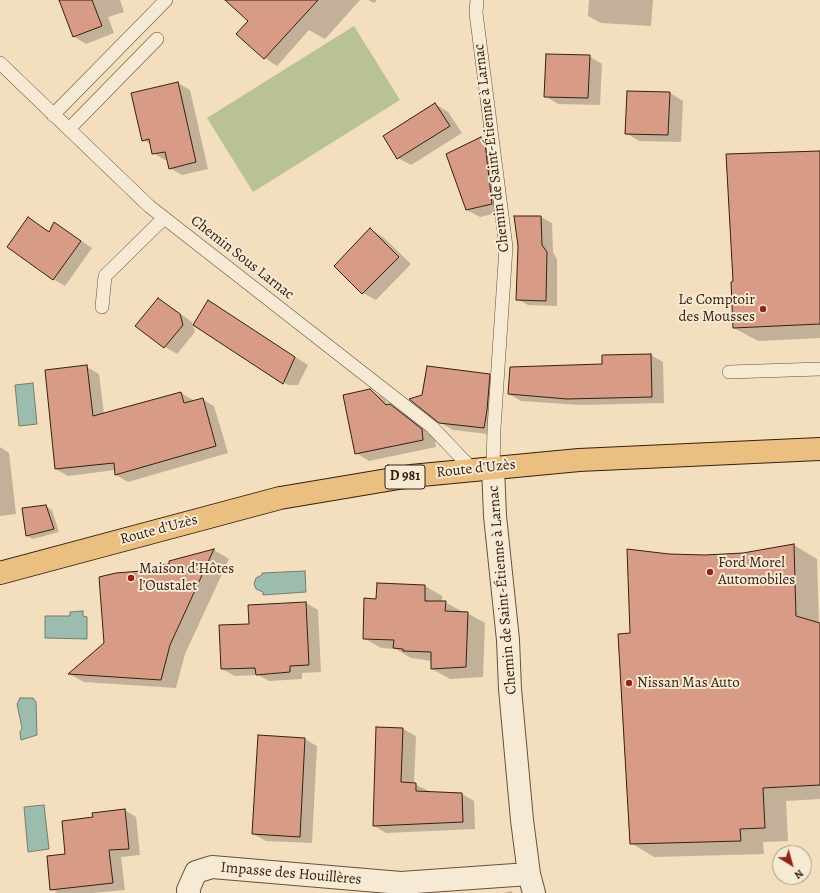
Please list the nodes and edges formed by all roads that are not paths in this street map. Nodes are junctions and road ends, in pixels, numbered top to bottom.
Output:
1 (166, 0) edge
2 (477, 0) edge
3 (157, 39) dead end
4 (0, 63) edge
5 (53, 115) junction
6 (69, 129) junction
7 (164, 218) junction
8 (102, 307) dead end
9 (820, 369) edge
10 (729, 372) dead end
11 (820, 449) edge
12 (493, 467) junction
13 (472, 469) junction
14 (0, 572) edge
15 (531, 884) edge
16 (189, 893) edge

1 - 5 lane
2 - 12 lane, Chemin de Saint-Étienne à Larnac
3 - 6 lane
4 - 5 lane, Chemin Sous Larnac
5 - 6 lane, Chemin Sous Larnac
6 - 7 lane, Chemin Sous Larnac
7 - 8 lane
7 - 13 lane, Chemin Sous Larnac
9 - 10 lane
11 - 12 main road, Route d'Uzès / D 981
12 - 13 main road, Route d'Uzès / D 981
12 - 15 street, Chemin de Saint-Étienne à Larnac
13 - 14 main road, Route d'Uzès / D 981
15 - 16 street, Impasse des Houillères

